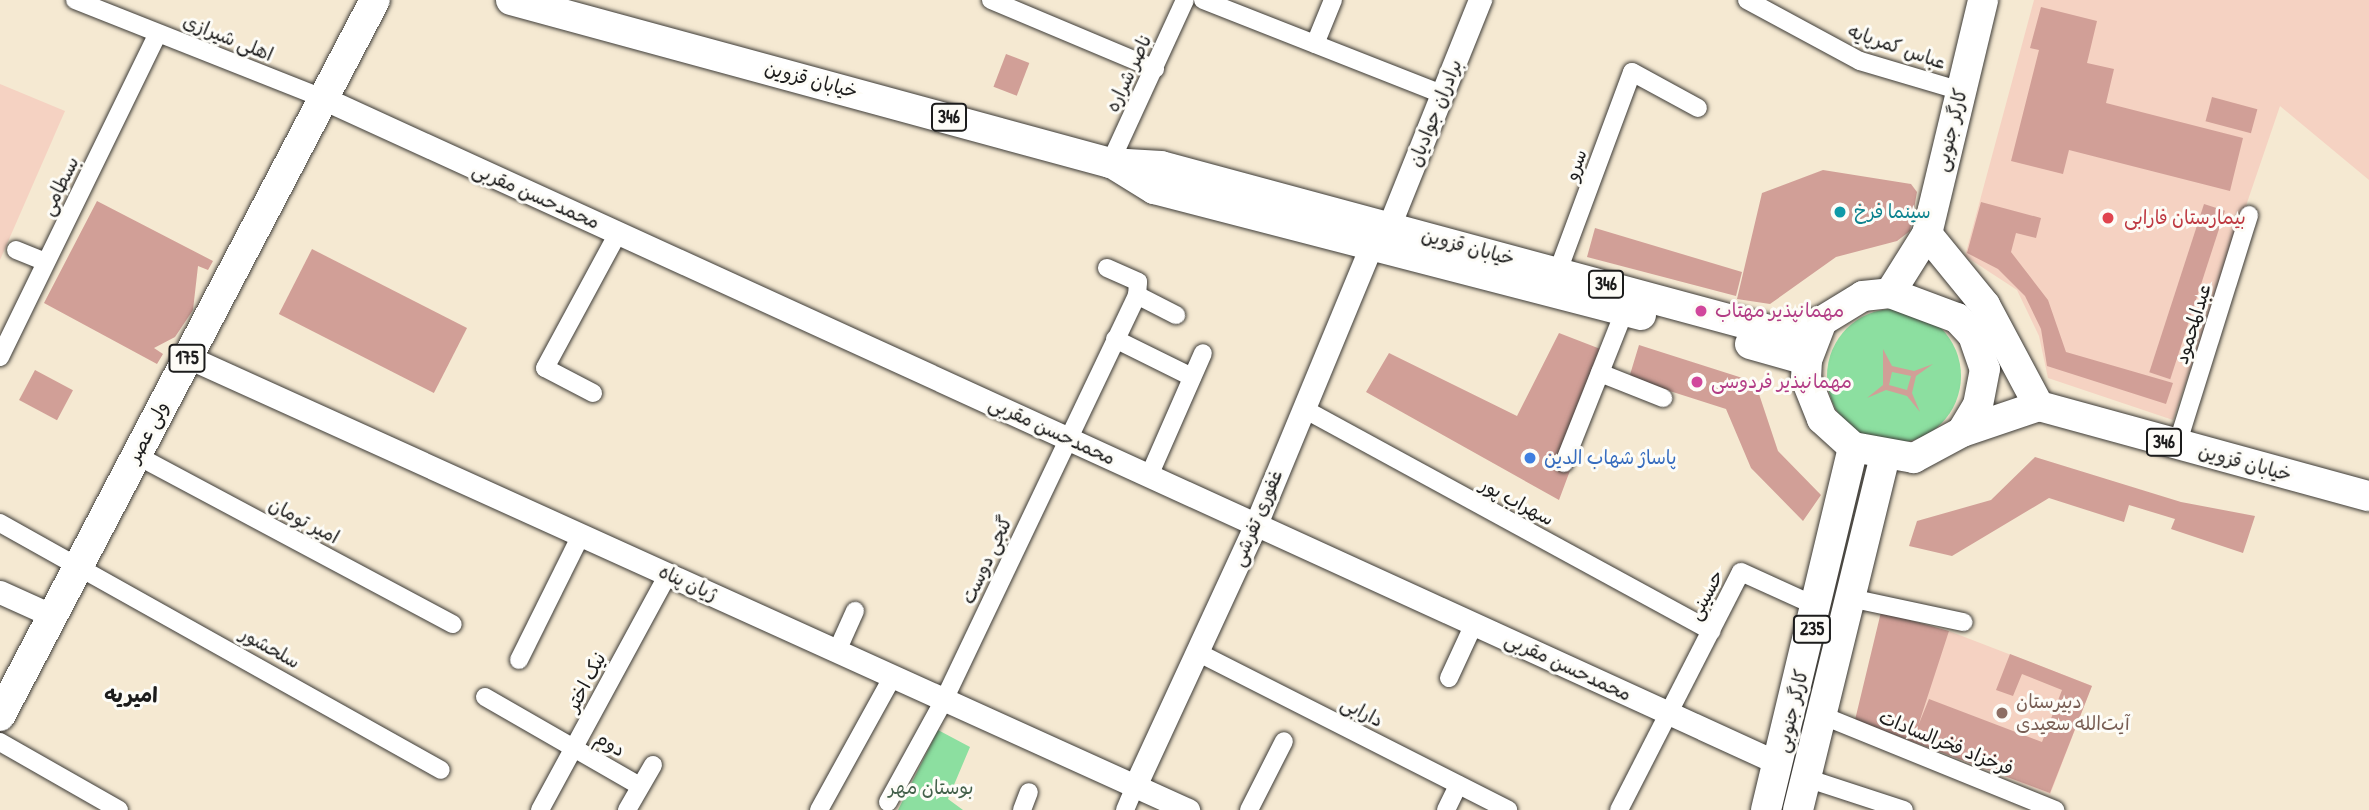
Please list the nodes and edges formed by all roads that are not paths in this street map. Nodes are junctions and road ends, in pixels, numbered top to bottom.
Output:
1 (75, 0) edge
2 (375, 0) edge
3 (511, 0) edge
4 (991, 0) edge
5 (1185, 0) edge
6 (1203, 0) edge
7 (1333, 0) edge
8 (1480, 0) edge
9 (1747, 0) edge
10 (1983, 0) edge
11 (159, 33) junction
12 (1315, 44) junction
13 (1155, 69) junction
14 (1961, 91) junction
15 (1442, 94) junction
16 (325, 99) junction
17 (1698, 108) dead end
18 (1110, 163) junction
19 (2249, 215) dead end
20 (618, 233) junction
21 (1927, 234) junction
22 (1380, 237) junction
23 (16, 250) dead end
24 (46, 262) junction
25 (1107, 268) dead end
26 (1558, 271) junction
27 (1890, 293) junction
28 (1137, 295) junction
29 (1625, 310) junction
30 (1175, 315) dead end
31 (1822, 321) junction
32 (1115, 339) junction
33 (1203, 353) dead end
34 (0, 357) edge
35 (187, 357) junction
36 (1807, 359) junction
37 (1600, 373) junction
38 (1192, 377) junction
39 (593, 393) dead end
40 (1663, 398) dead end
41 (2039, 406) junction
42 (1304, 409) junction
43 (1962, 432) junction
44 (1067, 438) junction
45 (2177, 445) junction
46 (1853, 447) junction
47 (136, 455) junction
48 (1885, 457) junction
49 (1564, 463) dead end
50 (1149, 476) junction
51 (2369, 496) edge
52 (0, 523) edge
53 (1256, 524) junction
54 (581, 535) junction
55 (78, 562) junction
56 (668, 574) junction
57 (0, 592) edge
58 (1850, 598) junction
59 (1818, 607) junction
60 (855, 611) dead end
61 (49, 614) junction
62 (1964, 622) dead end
63 (453, 624) dead end
64 (1474, 624) junction
65 (1711, 631) junction
66 (837, 651) junction
67 (1197, 652) junction
68 (519, 660) dead end
69 (893, 676) junction
70 (1449, 678) dead end
71 (485, 698) dead end
72 (944, 699) junction
73 (1670, 713) junction
74 (1821, 715) junction
75 (0, 716) edge
76 (1284, 741) dead end
77 (0, 742) edge
78 (574, 748) junction
79 (1778, 763) junction
80 (653, 765) dead end
81 (441, 770) dead end
82 (1806, 778) junction
83 (1458, 785) junction
84 (640, 786) junction
85 (1135, 786) junction
86 (1029, 792) dead end
87 (888, 802) dead end
88 (119, 810) edge
89 (540, 810) edge
90 (627, 810) edge
91 (819, 810) edge
92 (1022, 810) edge
93 (1125, 810) edge
94 (1188, 810) edge
95 (1249, 810) edge
96 (1446, 810) edge
97 (1508, 810) edge
98 (1619, 810) edge
99 (1766, 810) edge
100 (1798, 810) edge
101 (1904, 810) edge
102 (2055, 810) edge

1 - 11 street, اهلی شیرازی
2 - 16 main road, ولی عصر / 175
3 - 18 main road, خیابان قزوین / 346
4 - 13 street
5 - 13 street, ناصر شراره
6 - 12 street
7 - 12 street
8 - 15 street, برادران جوادیان
9 - 14 street, عباس کمرپایه
10 - 14 main road, کارگر جنوبی
11 - 16 street, اهلی شیرازی
11 - 24 street, بسطامی
12 - 15 street
13 - 18 street, ناصر شراره
14 - 21 main road, کارگر جنوبی
15 - 22 street, برادران جوادیان
16 - 20 street, محمدحسن مقربی
16 - 35 main road, ولی عصر / 175
17 - 26 street, سرو
18 - 22 main road, خیابان قزوین / 346
19 - 45 street, عبدالمحمود
20 - 39 street
20 - 44 street, محمدحسن مقربی
21 - 27 main road, کارگر جنوبی
21 - 41 main road
22 - 26 main road, خیابان قزوین / 346
22 - 29 main road, خیابان قزوین / 346
22 - 42 street, غفوری تفرشی
23 - 24 street
24 - 34 street, بسطامی
25 - 28 street
26 - 31 main road, خیابان قزوین / 346
27 - 31 main road
27 - 43 main road
28 - 30 street
28 - 32 street, گنجی دوست
29 - 36 main road, خیابان قزوین / 346
29 - 37 street
31 - 36 main road
32 - 38 street
32 - 44 street, گنجی دوست
33 - 38 street
35 - 47 main road, ولی عصر / 175
35 - 54 street, ژیان پناه
36 - 46 main road
37 - 40 street
37 - 49 street
38 - 50 street
41 - 43 main road
41 - 45 main road, خیابان قزوین / 346
42 - 53 street, غفوری تفرشی
42 - 65 street, سهراب پور
43 - 48 main road
44 - 50 street, محمدحسن مقربی
44 - 72 street, گنجی دوست
45 - 51 main road, خیابان قزوین / 346
46 - 48 main road
46 - 59 main road, کارگر جنوبی / 235
47 - 55 main road, ولی عصر / 175
47 - 63 street, امیر تومان
48 - 58 main road, کارگر جنوبی / 235
50 - 53 street, محمدحسن مقربی
52 - 55 street, سلحشور
53 - 64 street, محمدحسن مقربی
53 - 67 street, غفوری تفرشی
54 - 56 street, ژیان پناه
54 - 68 street
55 - 61 main road, ولی عصر / 175
55 - 81 street, سلحشور
56 - 66 street, ژیان پناه
56 - 78 street, نیک اختر
57 - 61 street
58 - 62 street
58 - 74 main road, کارگر جنوبی / 235
59 - 65 street, حسینی
59 - 79 main road, کارگر جنوبی / 235
60 - 66 street
61 - 75 main road, ولی عصر / 175
64 - 70 street
64 - 73 street, محمدحسن مقربی
65 - 73 street, حسینی
66 - 69 street, ژیان پناه
67 - 83 street, دارابی
67 - 85 street, غفوری تفرشی
69 - 72 street, ژیان پناه
69 - 91 street
71 - 78 street, دوم
72 - 85 street, ژیان پناه
72 - 87 street, گنجی دوست
73 - 79 street, محمدحسن مقربی
73 - 98 street, حسینی
74 - 82 main road, کارگر جنوبی / 235
74 - 102 street, فرخزاد فخرالسادات
76 - 95 street
77 - 88 street
78 - 84 street, دوم
78 - 89 street, نیک اختر
79 - 99 main road, کارگر جنوبی / 235
80 - 84 street
82 - 100 main road, کارگر جنوبی / 235
82 - 101 street
83 - 96 street
83 - 97 street, دارابی
84 - 90 street
85 - 93 street
85 - 94 street, ژیان پناه
86 - 92 street

